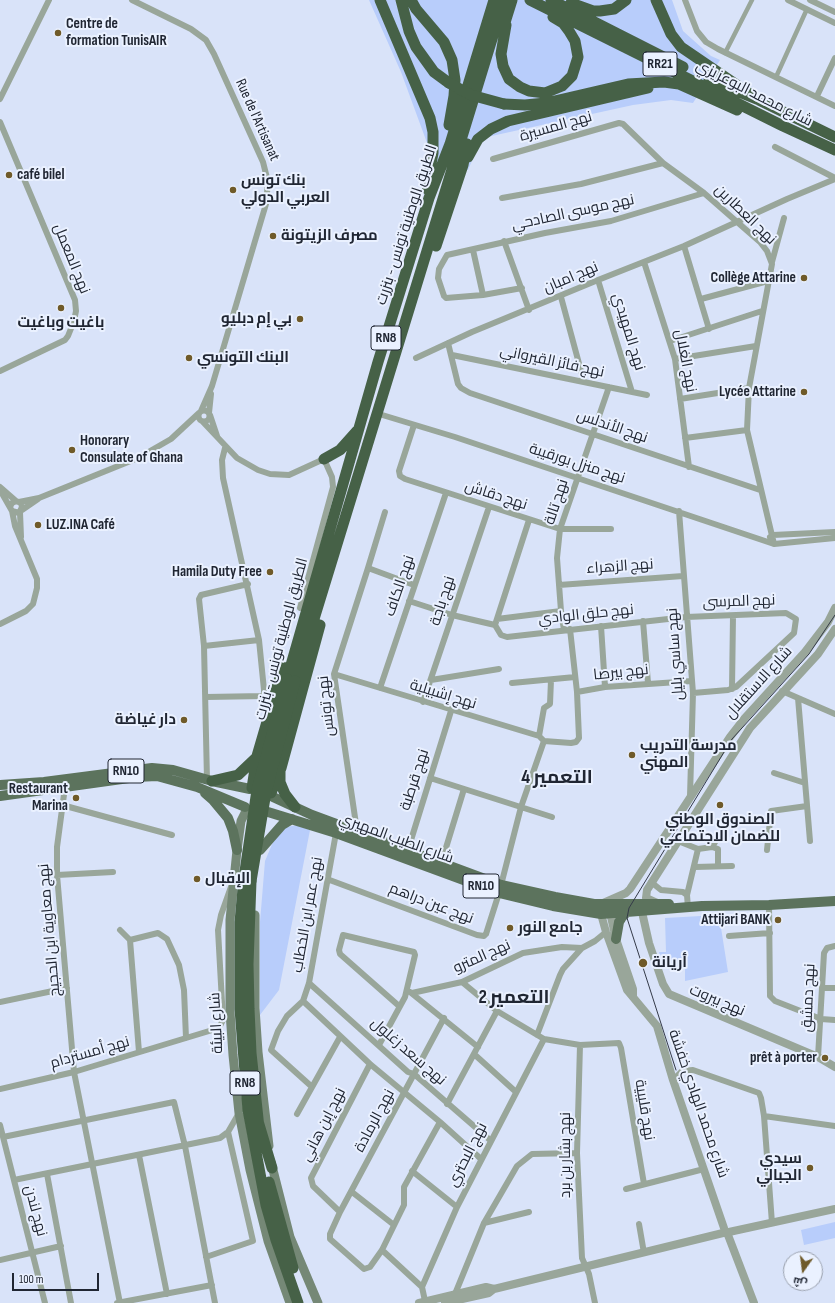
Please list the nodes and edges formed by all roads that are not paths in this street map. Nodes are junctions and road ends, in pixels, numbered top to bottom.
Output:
1 (49, 0) edge
2 (132, 0) edge
3 (380, 0) edge
4 (401, 0) edge
5 (411, 0) edge
6 (494, 0) edge
7 (521, 0) edge
8 (551, 0) edge
9 (564, 0) edge
10 (626, 0) edge
11 (656, 0) edge
12 (664, 0) edge
13 (685, 0) edge
14 (752, 0) edge
15 (788, 0) edge
16 (811, 0) edge
17 (508, 3) edge
18 (534, 3) edge
19 (808, 10) junction
20 (835, 12) edge
21 (835, 23) edge
22 (687, 50) junction
23 (725, 53) junction
24 (835, 58) edge
25 (776, 77) junction
26 (702, 94) junction
27 (817, 96) junction
28 (0, 99) edge
29 (759, 100) junction
30 (835, 106) edge
31 (0, 122) edge
32 (626, 126) joint
33 (783, 126) junction
34 (835, 137) edge
35 (775, 147) dead end
36 (835, 150) edge
37 (493, 159) dead end
38 (663, 163) junction
39 (463, 165) junction
40 (440, 169) junction
41 (835, 178) edge
42 (704, 193) junction
43 (429, 198) junction
44 (502, 198) dead end
45 (784, 218) dead end
46 (736, 222) junction
47 (504, 241) junction
48 (684, 246) junction
49 (473, 250) junction
50 (644, 262) junction
51 (772, 264) junction
52 (598, 280) junction
53 (768, 281) junction
54 (522, 288) junction
55 (483, 295) junction
56 (561, 297) junction
57 (702, 299) junction
58 (528, 310) junction
59 (762, 311) junction
60 (709, 329) junction
61 (402, 333) junction
62 (670, 342) junction
63 (448, 343) junction
64 (756, 346) junction
65 (452, 355) junction
66 (416, 358) dead end
67 (675, 360) junction
68 (0, 371) edge
69 (584, 382) junction
70 (212, 386) junction
71 (609, 387) junction
72 (749, 388) junction
73 (632, 392) junction
74 (647, 395) dead end
75 (680, 399) junction
76 (200, 412) junction
77 (209, 414) junction
78 (378, 414) junction
79 (201, 421) junction
80 (414, 425) junction
81 (361, 426) junction
82 (747, 430) junction
83 (179, 431) junction
84 (594, 434) junction
85 (218, 437) junction
86 (686, 438) junction
87 (225, 448) junction
88 (324, 458) junction
89 (689, 467) junction
90 (578, 478) junction
91 (0, 487) edge
92 (0, 490) edge
93 (760, 490) junction
94 (446, 493) junction
95 (39, 498) junction
96 (18, 502) junction
97 (489, 507) junction
98 (11, 509) junction
99 (21, 511) junction
100 (679, 511) junction
101 (385, 512) dead end
102 (529, 520) junction
103 (343, 527) junction
104 (560, 529) junction
105 (611, 529) dead end
106 (835, 532) edge
107 (327, 533) junction
108 (773, 535) junction
109 (835, 538) edge
110 (21, 539) junction
111 (766, 540) junction
112 (774, 544) junction
113 (368, 568) junction
114 (683, 576) junction
115 (248, 584) junction
116 (414, 585) junction
117 (559, 585) junction
118 (409, 601) junction
119 (300, 608) junction
120 (835, 608) edge
121 (561, 611) junction
122 (452, 615) junction
123 (686, 616) junction
124 (733, 616) junction
125 (497, 618) junction
126 (643, 621) junction
127 (0, 624) edge
128 (495, 625) junction
129 (600, 626) junction
130 (835, 628) edge
131 (567, 630) junction
132 (259, 640) junction
133 (204, 646) junction
134 (499, 669) dead end
135 (334, 674) junction
136 (575, 677) junction
137 (291, 680) junction
138 (431, 680) junction
139 (551, 680) junction
140 (692, 681) junction
141 (512, 682) dead end
142 (648, 683) junction
143 (606, 687) junction
144 (380, 688) junction
145 (732, 689) junction
146 (782, 691) junction
147 (577, 692) junction
148 (693, 693) junction
149 (264, 696) junction
150 (206, 697) junction
151 (798, 698) junction
152 (423, 702) junction
153 (272, 706) junction
154 (451, 711) junction
155 (835, 714) edge
156 (539, 736) junction
157 (544, 741) junction
158 (257, 756) junction
159 (280, 768) junction
160 (774, 773) dead end
161 (430, 778) junction
162 (0, 780) edge
163 (210, 781) junction
164 (805, 783) junction
165 (17, 784) junction
166 (0, 785) edge
167 (65, 787) junction
168 (198, 787) junction
169 (251, 788) junction
170 (464, 789) junction
171 (272, 795) junction
172 (0, 796) edge
173 (690, 796) junction
174 (62, 805) junction
175 (807, 806) junction
176 (295, 807) junction
177 (522, 807) junction
178 (246, 808) junction
179 (268, 812) junction
180 (552, 817) dead end
181 (292, 819) junction
182 (724, 828) dead end
183 (357, 831) junction
184 (336, 833) junction
185 (172, 834) dead end
186 (678, 841) junction
187 (810, 841) dead end
188 (712, 847) junction
189 (698, 849) junction
190 (237, 850) junction
191 (260, 850) junction
192 (767, 850) dead end
193 (406, 854) junction
194 (441, 864) junction
195 (718, 866) junction
196 (732, 866) dead end
197 (695, 867) junction
198 (113, 872) dead end
199 (56, 875) junction
200 (327, 879) junction
201 (243, 880) junction
202 (651, 882) junction
203 (500, 889) junction
204 (835, 900) edge
205 (688, 902) junction
206 (660, 904) junction
207 (769, 905) junction
208 (605, 909) junction
209 (642, 912) junction
210 (626, 913) junction
211 (120, 930) dead end
212 (606, 932) junction
213 (770, 933) junction
214 (729, 936) dead end
215 (130, 940) junction
216 (616, 940) junction
217 (835, 946) edge
218 (582, 948) junction
219 (462, 982) junction
220 (309, 983) junction
221 (68, 988) junction
222 (823, 988) junction
223 (835, 988) edge
224 (409, 992) junction
225 (633, 996) junction
226 (303, 1001) junction
227 (0, 1002) edge
228 (399, 1006) junction
229 (497, 1011) junction
230 (444, 1018) junction
231 (821, 1020) junction
232 (835, 1020) edge
233 (538, 1035) junction
234 (340, 1037) junction
235 (186, 1038) junction
236 (544, 1039) junction
237 (379, 1045) junction
238 (580, 1045) junction
239 (478, 1047) junction
240 (139, 1052) junction
241 (474, 1054) junction
242 (818, 1057) junction
243 (370, 1064) junction
244 (835, 1067) edge
245 (74, 1072) junction
246 (414, 1074) junction
247 (673, 1080) junction
248 (311, 1086) junction
249 (0, 1089) edge
250 (516, 1092) junction
251 (405, 1093) junction
252 (447, 1104) junction
253 (240, 1113) junction
254 (297, 1114) dead end
255 (257, 1116) junction
256 (764, 1116) junction
257 (84, 1121) junction
258 (440, 1122) junction
259 (0, 1125) edge
260 (835, 1126) edge
261 (228, 1132) junction
262 (4, 1137) junction
263 (490, 1140) junction
264 (185, 1146) junction
265 (7, 1152) junction
266 (577, 1153) junction
267 (0, 1154) edge
268 (139, 1155) junction
269 (481, 1159) junction
270 (92, 1165) junction
271 (272, 1168) junction
272 (704, 1169) junction
273 (412, 1171) junction
274 (47, 1174) junction
275 (14, 1180) junction
276 (644, 1184) junction
277 (626, 1189) dead end
278 (352, 1192) junction
279 (456, 1207) junction
280 (835, 1209) edge
281 (340, 1212) junction
282 (529, 1212) dead end
283 (484, 1223) junction
284 (772, 1223) junction
285 (394, 1224) junction
286 (639, 1224) dead end
287 (726, 1232) junction
288 (61, 1246) junction
289 (382, 1250) junction
290 (32, 1253) junction
291 (644, 1253) junction
292 (206, 1257) junction
293 (0, 1260) edge
294 (584, 1265) junction
295 (293, 1281) junction
296 (212, 1285) junction
297 (422, 1287) junction
298 (494, 1288) junction
299 (167, 1294) junction
300 (454, 1294) junction
301 (422, 1302) edge
302 (45, 1303) edge
303 (71, 1303) edge
304 (119, 1303) edge
305 (215, 1303) edge
306 (290, 1303) edge
307 (298, 1303) edge
308 (306, 1303) edge
309 (318, 1303) edge
310 (445, 1303) edge
311 (595, 1303) edge
312 (754, 1303) edge

1 - 28 street
2 - 70 street, Rue de l'Artisanat
3 - 43 highway
4 - 26 highway, bridge
5 - 40 highway
6 - 40 highway, الطريق الوطنية تونس - بنزرت / RN8
7 - 18 highway
8 - 29 highway, شارع محمد البوعزيزي / RR21
9 - 10 highway
11 - 22 highway
12 - 22 highway
13 - 23 street
14 - 23 street
15 - 19 street
16 - 20 street
17 - 18 highway
17 - 39 highway, RN8
17 - 61 highway, الطريق الوطنية تونس - بنزرت / RN8
18 - 33 highway, شارع محمد البوعزيزي / RR21
19 - 21 street
19 - 25 street
22 - 29 highway
23 - 25 street
24 - 27 street
25 - 27 street
26 - 33 highway
26 - 39 highway
27 - 30 street
29 - 34 highway, شارع محمد البوعزيزي / RR21
31 - 68 street, نهج المعمل
32 - 37 street, نهج المسيرة
32 - 38 street, نهج العطارين
33 - 36 highway, شارع محمد البوعزيزي / RR21
35 - 41 street
38 - 42 street, نهج العطارين
38 - 44 street
39 - 61 highway, RN8
40 - 43 highway, الطريق الوطنية تونس - بنزرت / RN8
41 - 46 street, نهج امبان
42 - 46 street, نهج العطارين
42 - 47 street, نهج موسى الصادحي
43 - 81 highway, الطريق الوطنية تونس - بنزرت / RN8
45 - 51 street
46 - 48 street, نهج امبان
46 - 51 street, نهج العطارين
47 - 49 street, نهج موسى الصادحي
47 - 54 street
48 - 50 street, نهج امبان
48 - 57 street
49 - 55 street
49 - 55 street, نهج موسى الصادحي
50 - 52 street, نهج امبان
50 - 62 street, نهج الغلال
51 - 53 street, نهج العطارين
52 - 56 street, نهج امبان
52 - 73 street, نهج المهيدي
53 - 57 street
53 - 59 street, نهج العطارين
54 - 55 street
54 - 58 street
56 - 58 street, نهج امبان
56 - 69 street
57 - 60 street
58 - 63 street, نهج امبان
59 - 60 street
59 - 64 street, نهج العطارين
60 - 62 street
61 - 78 highway, الطريق الوطنية تونس - بنزرت / RN8
62 - 67 street, نهج الغلال
63 - 65 street
63 - 66 street, نهج امبان
64 - 67 street
64 - 72 street, نهج العطارين
65 - 69 street, نهج فائز القيرواني
65 - 84 street, نهج الأندلس
67 - 75 street, نهج الغلال
69 - 71 street, نهج فائز القيرواني
70 - 76 street, Rue de l'Artisanat
70 - 77 street, Rue de l'Artisanat
71 - 73 street, نهج فائز القيرواني
71 - 84 street, نهج تالة
72 - 75 street
72 - 82 street, نهج العطارين
73 - 74 street, نهج فائز القيرواني
75 - 86 street, نهج الغلال
76 - 77 street
76 - 79 street
76 - 83 street, Rue de l'Artisanat
77 - 79 street, Rue de l'Artisanat
77 - 85 street
78 - 80 street, نهج منزل بورقيبة
78 - 103 highway, الطريق الوطنية تونس - بنزرت / RN8
79 - 83 street, Rue de l'Artisanat
79 - 85 street
80 - 90 street, نهج منزل بورقيبة
80 - 94 street, نهج دقاش
81 - 88 highway
81 - 107 highway, الطريق الوطنية تونس - بنزرت / RN8
82 - 86 street
82 - 93 street, نهج العطارين
83 - 95 street, Rue de l'Artisanat
84 - 89 street, نهج الأندلس
84 - 90 street, نهج تالة
85 - 87 street
86 - 89 street, نهج الغلال
87 - 88 street
87 - 115 street
88 - 119 street
89 - 93 street, نهج الأندلس
90 - 100 street, نهج منزل بورقيبة
90 - 104 street, نهج تالة
91 - 96 street
92 - 98 street
93 - 108 street, نهج العطارين
94 - 97 street, نهج دقاش
94 - 116 street, نهج الكاف
95 - 96 street, Rue de l'Artisanat
95 - 99 street, Rue de l'Artisanat
96 - 98 street
96 - 99 street
97 - 102 street, نهج دقاش
97 - 122 street, نهج باجة
98 - 99 street
98 - 110 street
99 - 110 street
100 - 111 street, نهج منزل بورقيبة
100 - 114 street, نهج ساسي بليل
101 - 113 street, نهج تونس
102 - 104 street, نهج دقاش
102 - 125 street
103 - 137 highway, الطريق الوطنية تونس - بنزرت / RN8
103 - 159 highway
104 - 105 street, نهج دقاش
104 - 117 street, نهج تالة
106 - 108 street
107 - 119 highway, RN8
107 - 137 highway, الطريق الوطنية تونس - بنزرت / RN8
108 - 111 street
108 - 112 street, نهج العطارين
109 - 112 street
110 - 127 street
111 - 112 street, نهج منزل بورقيبة
113 - 116 street
113 - 135 street, نهج تونس
114 - 117 street, نهج الزهراء
114 - 123 street, نهج ساسي بليل
115 - 132 street
115 - 133 street
116 - 118 street, نهج الكاف
117 - 121 street, نهج تالة
118 - 122 street
118 - 144 street, نهج الكاف
119 - 153 highway
120 - 173 street, شارع الاستقلال
121 - 125 street
121 - 131 street, نهج تالة
122 - 128 street
122 - 138 street, نهج باجة
123 - 124 street, نهج المرسى
123 - 126 street, نهج حلق الوادي
123 - 140 street, نهج ساسي بليل
124 - 145 street
124 - 145 street, نهج المرسى
125 - 128 street
126 - 129 street, نهج حلق الوادي
126 - 142 street
128 - 131 street, نهج حلق الوادي
129 - 131 street, نهج حلق الوادي
129 - 143 street
130 - 146 street, شارع الاستقلال
131 - 136 street, نهج تالة
132 - 133 street
132 - 149 street
133 - 150 street
134 - 138 street
135 - 144 street, نهج إشبيلية
135 - 183 street, نهج تونس
136 - 139 street, نهج بيرصا
136 - 147 street, نهج تالة
137 - 201 highway, الطريق الوطنية تونس - بنزرت / RN8, bridge
138 - 152 street, نهج باجة
139 - 141 street, نهج بيرصا
139 - 156 street
140 - 142 street, نهج بيرصا
140 - 148 street, نهج ساسي بليل
142 - 143 street, نهج بيرصا
143 - 147 street, نهج بيرصا
144 - 152 street, نهج إشبيلية
145 - 148 street
146 - 151 street
146 - 186 street, شارع الاستقلال
147 - 157 street, نهج تالة
148 - 173 street, نهج ساسي بليل
149 - 150 street
149 - 153 street
150 - 163 street
151 - 155 street
151 - 164 street
152 - 154 street, نهج إشبيلية
153 - 158 highway
154 - 156 street, نهج إشبيلية
154 - 161 street, نهج قرطبة
156 - 157 street, نهج إشبيلية
157 - 177 street
158 - 163 highway
158 - 169 highway
159 - 171 highway
159 - 176 highway
160 - 164 street
161 - 170 street
161 - 193 street, نهج قرطبة
162 - 165 main road
163 - 165 main road, RN10
163 - 169 main road, RN10
164 - 175 street
165 - 166 main road, RN10
167 - 168 main road, RN10
167 - 172 main road, RN10
167 - 174 street, نهج معاوية ابن الحجيج
168 - 178 main road, RN10
168 - 190 main road
169 - 171 main road, RN10
169 - 178 main road
170 - 177 street
170 - 194 street
171 - 176 main road, شارع الطيب المهيري / RN10
171 - 179 main road
173 - 208 street, شارع الاستقلال
174 - 185 street
174 - 199 street, نهج معاوية ابن الحجيج
175 - 187 street
175 - 192 street
176 - 183 main road, شارع الطيب المهيري / RN10
177 - 180 street
177 - 203 street
178 - 179 main road, RN10
178 - 190 main road, شارع البيئة
179 - 181 main road, شارع الطيب المهيري / RN10
179 - 191 main road
181 - 184 main road, شارع الطيب المهيري / RN10
181 - 191 main road
182 - 188 street
183 - 193 main road, شارع الطيب المهيري / RN10
184 - 193 main road, شارع الطيب المهيري / RN10
184 - 200 street, نهج عمر ابن الخطاب
186 - 189 street
186 - 202 street, شارع الاستقلال
188 - 189 street
188 - 195 street
189 - 197 street
190 - 201 main road, شارع البيئة
191 - 271 main road
193 - 194 main road, شارع الطيب المهيري / RN10
193 - 203 main road, شارع الطيب المهيري / RN10
194 - 203 main road, شارع الطيب المهيري / RN10
195 - 196 street
195 - 197 street
197 - 205 street
198 - 199 street
199 - 221 street, نهج معاوية ابن الحجيج
200 - 203 street, نهج عين دراهم
200 - 220 street, نهج عمر ابن الخطاب
201 - 235 street, نهج أمستردام
201 - 253 main road, شارع البيئة
201 - 255 highway, الطريق الوطنية تونس - بنزرت / RN8
201 - 295 highway, الطريق الوطنية تونس - بنزرت / RN8
202 - 205 street
202 - 206 street, شارع الاستقلال
203 - 208 main road, شارع الطيب المهيري / RN10
204 - 207 main road, شارع الطيب المهيري / RN10
205 - 206 main road, شارع الطيب المهيري / RN10
205 - 207 main road, شارع الطيب المهيري / RN10
205 - 209 main road, شارع الطيب المهيري / RN10
206 - 208 main road, شارع الطيب المهيري / RN10
207 - 213 street
208 - 210 main road, شارع الطيب المهيري / RN10
208 - 212 street, شارع محمد الهادي خفشة
208 - 216 street, شارع محمد الهادي خفشة
209 - 210 main road, شارع الطيب المهيري / RN10
209 - 242 street, نهج بيروت
210 - 216 main road
211 - 215 street
212 - 218 street
212 - 225 street, شارع محمد الهادي خفشة
213 - 214 street
213 - 231 street
215 - 235 street
215 - 240 street
216 - 225 street, شارع محمد الهادي خفشة
217 - 222 street, نهج دمشق
218 - 219 street, نهج المترو
218 - 233 street
219 - 224 street, نهج المترو
219 - 229 street
220 - 226 street, نهج عمر ابن الخطاب
220 - 237 street, نهج سعد زغلول
221 - 227 street
221 - 245 street, نهج معاوية ابن الحجيج
222 - 223 street
222 - 231 street, نهج دمشق
224 - 228 street
224 - 228 street
224 - 230 street
225 - 247 street, شارع محمد الهادي خفشة
226 - 234 street
226 - 248 street
228 - 237 street
229 - 233 street
229 - 239 street
230 - 239 street
230 - 246 street, نهج الرمادة
231 - 232 street
231 - 242 street, نهج دمشق
233 - 236 street
234 - 243 street
234 - 248 street
235 - 240 street, نهج أمستردام
236 - 238 street
236 - 250 street, نهج البحتري
237 - 246 street, نهج سعد زغلول
238 - 266 street, نهج بشار بن برد
238 - 276 street, نهج قليبية
239 - 241 street
240 - 245 street, نهج أمستردام
241 - 250 street
241 - 252 street
242 - 244 street, نهج بيروت
243 - 251 street
243 - 281 street, نهج إبن هاني
245 - 249 street, نهج أمستردام
245 - 257 street, نهج معاوية ابن الحجيج
246 - 251 street, نهج الرمادة
246 - 252 street, نهج سعد زغلول
247 - 256 street
247 - 272 street, شارع محمد الهادي خفشة
248 - 254 street
250 - 263 street, نهج البحتري
251 - 258 street
251 - 278 street, نهج الرمادة
252 - 263 street, نهج سعد زغلول
253 - 261 street
253 - 306 main road, شارع البيئة
255 - 271 highway, RN8
255 - 295 highway, الطريق الوطنية تونس - بنزرت / RN8
256 - 260 street
256 - 284 street
257 - 262 street
257 - 264 street
257 - 270 street, نهج معاوية ابن الحجيج
258 - 269 street
258 - 273 street
259 - 262 street, نهج لندن
261 - 264 street
261 - 292 street
262 - 265 street, نهج لندن
263 - 269 street, نهج البحتري
264 - 268 street
264 - 292 street
265 - 267 street
265 - 275 street, نهج لندن
266 - 283 street
266 - 294 street, نهج بشار بن برد
268 - 270 street
268 - 299 street
269 - 279 street, نهج البحتري
270 - 274 street
270 - 304 street, نهج معاوية ابن الحجيج
271 - 309 main road
272 - 276 street
272 - 287 street, شارع محمد الهادي خفشة
273 - 279 street
273 - 285 street
274 - 275 street
274 - 288 street
275 - 290 street, نهج لندن
276 - 277 street
278 - 281 street, نهج الرمادة
278 - 285 street
279 - 297 street, نهج البحتري
280 - 284 street
281 - 289 street, نهج الرمادة
282 - 283 street
283 - 300 street
284 - 287 street
285 - 289 street
286 - 291 street
287 - 291 street
287 - 312 street, شارع محمد الهادي خفشة
288 - 290 street
288 - 303 street
289 - 297 street
290 - 293 street
290 - 302 street, نهج لندن
291 - 294 street
292 - 296 street
294 - 298 street
294 - 311 street, نهج بشار بن برد
295 - 307 highway, الطريق الوطنية تونس - بنزرت / RN8
295 - 308 highway, الطريق الوطنية تونس - بنزرت / RN8
296 - 299 street
296 - 305 street
297 - 301 street
298 - 300 street
298 - 310 street
299 - 304 street
300 - 301 street

